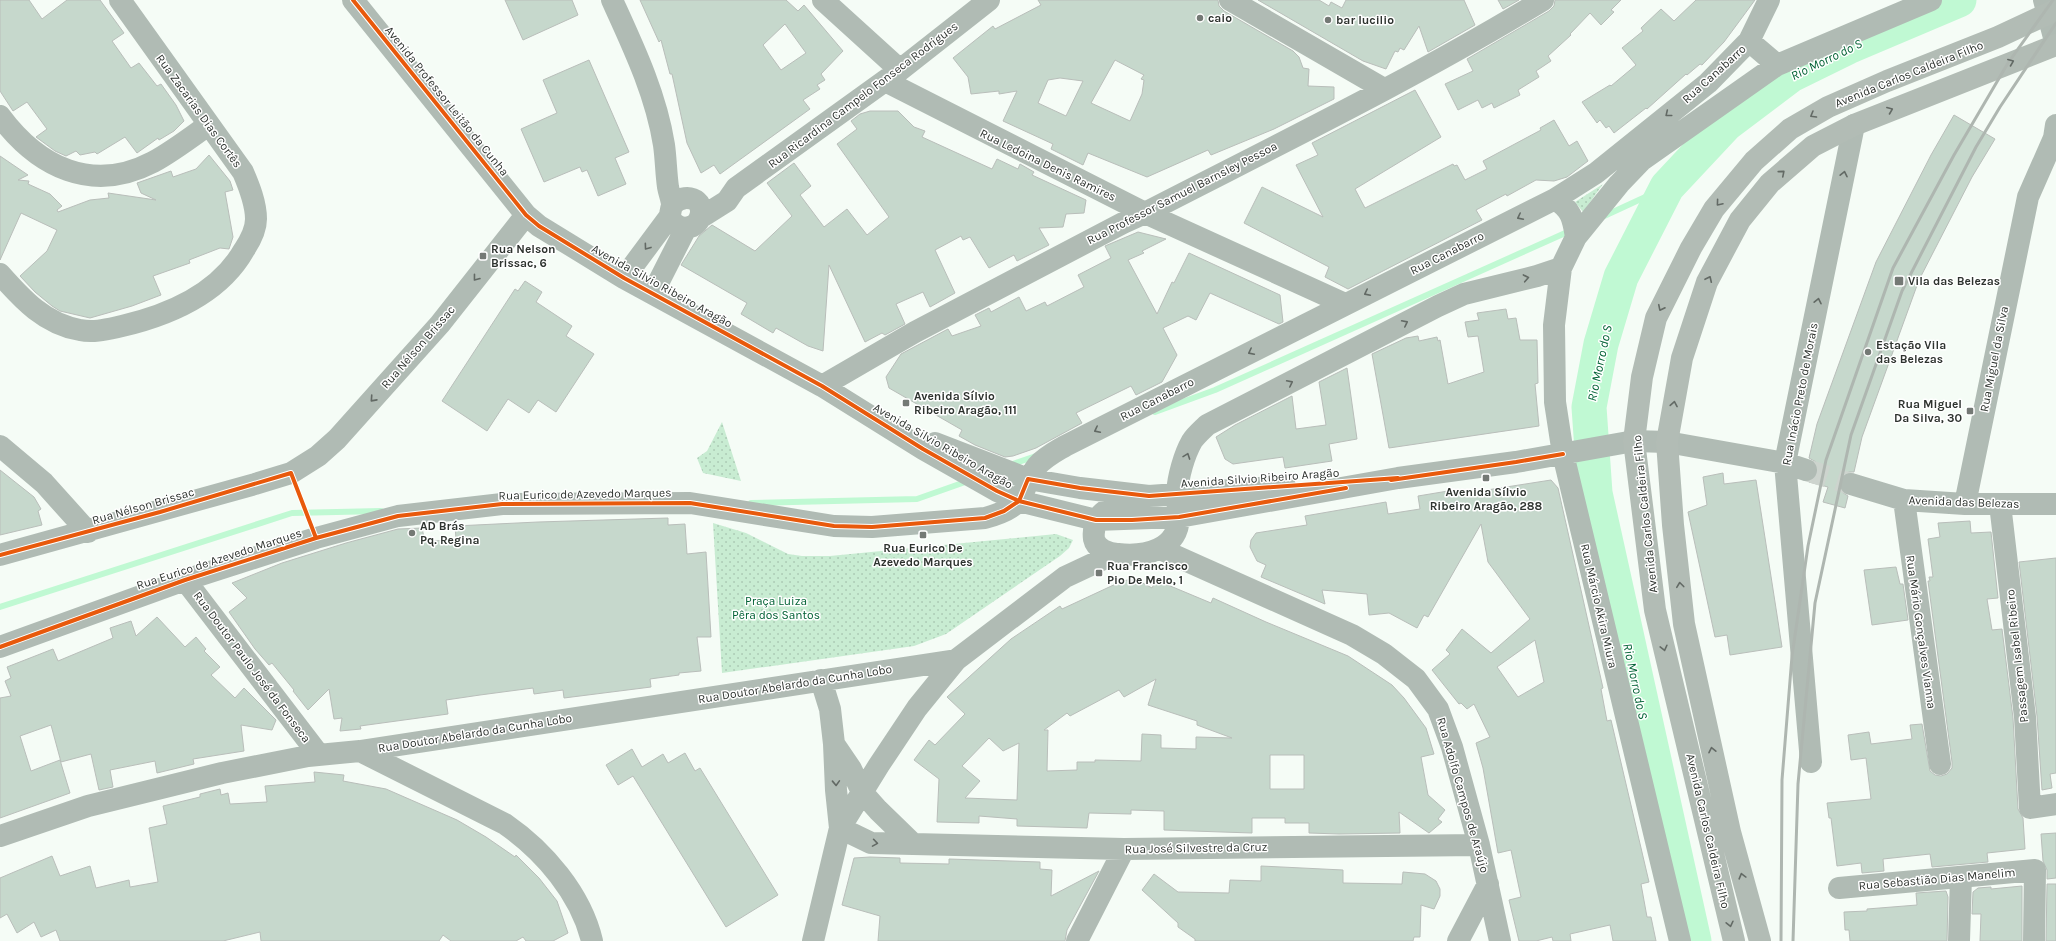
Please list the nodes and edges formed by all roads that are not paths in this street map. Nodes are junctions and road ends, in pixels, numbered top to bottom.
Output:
1 (120, 0) edge
2 (353, 0) edge
3 (612, 0) edge
4 (823, 0) edge
5 (989, 0) edge
6 (1230, 0) edge
7 (1543, 0) edge
8 (1769, 0) edge
9 (1930, 0) edge
10 (365, 8) edge
11 (2049, 8) edge
12 (1749, 42) junction
13 (2056, 45) edge
14 (1776, 65) junction
15 (892, 76) junction
16 (1384, 90) junction
17 (0, 116) edge
18 (208, 124) junction
19 (1854, 125) junction
20 (2055, 133) edge
21 (1555, 199) junction
22 (686, 211) junction
23 (1145, 213) junction
24 (526, 215) junction
25 (1576, 237) junction
26 (1561, 268) junction
27 (0, 274) edge
28 (624, 278) junction
29 (653, 293) junction
30 (1345, 304) junction
31 (822, 386) junction
32 (896, 433) junction
33 (1634, 441) junction
34 (1667, 442) junction
35 (0, 446) edge
36 (1563, 454) junction
37 (1785, 463) junction
38 (1806, 470) tunnel mouth
39 (1398, 478) junction
40 (1028, 479) junction
41 (1851, 484) tunnel mouth
42 (1177, 493) junction
43 (1149, 496) junction
44 (1904, 500) junction
45 (1019, 501) junction
46 (1965, 504) junction
47 (2000, 504) junction
48 (2056, 504) edge
49 (1179, 517) junction
50 (1096, 520) junction
51 (88, 532) junction
52 (1095, 542) junction
53 (1160, 549) junction
54 (1114, 554) junction
55 (0, 555) edge
56 (1065, 577) junction
57 (185, 580) junction
58 (0, 647) edge
59 (956, 660) junction
60 (821, 680) junction
61 (834, 744) junction
62 (360, 751) junction
63 (319, 755) junction
64 (1811, 762) dead end
65 (1940, 764) dead end
66 (862, 792) junction
67 (2056, 804) edge
68 (840, 828) junction
69 (0, 836) edge
70 (913, 844) junction
71 (1479, 845) junction
72 (1124, 849) junction
73 (1961, 877) junction
74 (1488, 884) junction
75 (1839, 888) dead end
76 (592, 941) edge
77 (813, 941) edge
78 (1078, 941) edge
79 (1458, 941) edge
80 (1500, 941) edge
81 (1680, 941) edge
82 (1734, 941) edge
83 (1760, 941) edge
84 (1959, 941) edge
85 (2034, 941) edge

1 - 18 street, Rua Zacarias Dias Cortês
2 - 10 street, Avenida Professor Leitão da Cunha
3 - 22 street
4 - 15 street, Rua Ledoina Denis Ramires
5 - 15 street, Rua Ricardina Campelo Fonseca Rodrigues
6 - 16 street
7 - 16 street, Rua Professor Samuel Barnsley Pessoa
8 - 12 street
9 - 14 street
10 - 24 street, Avenida Professor Leitão da Cunha
11 - 13 street
11 -> 33 main road, Avenida Carlos Caldeira Filho
12 - 14 street, Rua Canabarro
12 -> 21 street, Rua Canabarro
19 -> 13 main road, Avenida Carlos Caldeira Filho
14 - 25 street, Rua Canabarro
15 - 22 street, Rua Ricardina Campelo Fonseca Rodrigues
15 - 23 street, Rua Ledoina Denis Ramires
16 - 23 street, Rua Professor Samuel Barnsley Pessoa
17 - 18 street
18 - 27 street, Rua Zacarias Dias Cortês
34 -> 19 main road, Avenida Carlos Caldeira Filho
37 -> 19 street, Rua Inácio Preto de Morais
20 - 46 street, Rua Miguel da Silva
21 - 25 street
21 -> 30 street, Rua Canabarro
22 -> 28 street, Rua Ricardina Campelo Fonseca Rodrigues
22 - 29 street, Rua Ricardina Campelo Fonseca Rodrigues
23 - 30 street, Rua Ledoina Denis Ramires
23 - 31 street, Rua Professor Samuel Barnsley Pessoa
24 - 28 street, Avenida Silvio Ribeiro Aragão
24 -> 51 street, Rua Nélson Brissac
25 - 26 street, Rua Canabarro
26 - 36 street, Rua Márcio Akira Miura
42 -> 26 street
28 - 29 street, Avenida Silvio Ribeiro Aragão
29 - 31 street, Avenida Silvio Ribeiro Aragão
30 -> 40 street, Rua Canabarro
31 - 32 street, Avenida Silvio Ribeiro Aragão
32 - 40 street, Avenida Silvio Ribeiro Aragão
32 - 45 street, Avenida Silvio Ribeiro Aragão
33 - 34 street, Avenida Silvio Ribeiro Aragão
33 - 36 street, Avenida Silvio Ribeiro Aragão
33 -> 82 main road, Avenida Carlos Caldeira Filho
34 - 37 street
83 -> 34 main road, Avenida Carlos Caldeira Filho
35 - 51 street
36 - 39 street, Avenida Silvio Ribeiro Aragão
36 - 81 street, Rua Márcio Akira Miura
37 - 38 street
37 - 64 street, Rua Inácio Preto de Morais
39 - 42 street, Avenida Silvio Ribeiro Aragão
39 - 49 street, Avenida Silvio Ribeiro Aragão
40 - 43 street, Avenida Silvio Ribeiro Aragão
40 - 45 street
41 - 44 street, Avenida das Belezas
42 - 43 street, Avenida Silvio Ribeiro Aragão
42 - 49 street
43 - 50 street
44 - 46 street, Avenida das Belezas
44 - 65 street, Rua Mário Gonçalves Vianna
45 - 50 street, Avenida Silvio Ribeiro Aragão
45 - 57 street, Rua Eurico de Azevedo Marques
46 - 47 street, Avenida das Belezas
47 - 48 street, Avenida das Belezas
47 - 67 street, Passagem Isabel Ribeiro
49 - 50 street, Avenida Silvio Ribeiro Aragão
49 - 53 street
50 - 52 street
51 - 55 street, Rua Nélson Brissac
52 - 54 street
52 - 56 street
53 - 54 street
53 - 71 street, Rua Adolfo Campos de Araújo
54 - 56 street
56 - 59 street
57 - 58 street, Rua Eurico de Azevedo Marques
57 - 63 street, Rua Doutor Paulo José da Fonseca
59 - 60 street, Rua Doutor Abelardo da Cunha Lobo
59 - 66 street
60 - 61 street
60 - 62 street, Rua Doutor Abelardo da Cunha Lobo
61 - 66 street
61 -> 68 street
62 - 63 street, Rua Doutor Abelardo da Cunha Lobo
62 - 76 street
63 - 69 street, Rua Doutor Abelardo da Cunha Lobo
66 - 68 street
66 - 70 street
68 -> 70 street, Rua José Silvestre da Cruz
68 - 77 street
70 - 72 street, Rua José Silvestre da Cruz
71 - 72 street, Rua José Silvestre da Cruz
71 - 74 street, Rua Adolfo Campos de Araújo
72 - 78 street
73 - 75 street, Rua Sebastião Dias Manelim
73 - 84 street
73 - 85 street, Rua Sebastião Dias Manelim
74 - 79 street
74 - 80 street, Rua Adolfo Campos de Araújo

